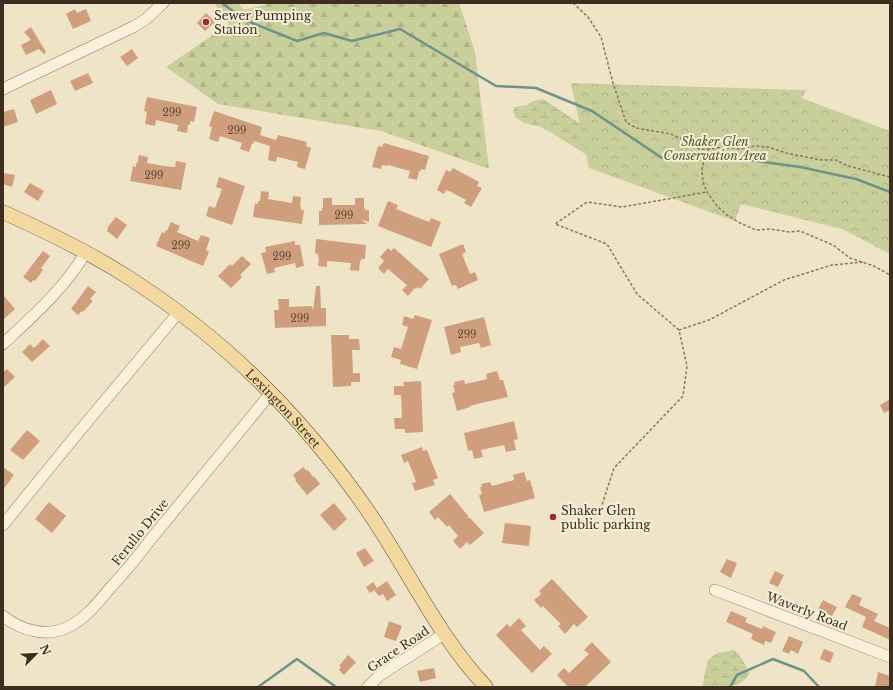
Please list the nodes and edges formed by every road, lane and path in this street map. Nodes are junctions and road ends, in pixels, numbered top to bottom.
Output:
1 (163, 3) edge
2 (573, 3) edge
3 (3, 89) edge
4 (710, 148) junction
5 (890, 177) edge
6 (707, 192) junction
7 (3, 212) edge
8 (86, 252) junction
9 (864, 262) junction
10 (890, 275) edge
11 (179, 312) junction
12 (679, 330) junction
13 (3, 344) edge
14 (271, 393) junction
15 (3, 525) edge
16 (567, 528) dead end
17 (715, 590) dead end
18 (3, 616) edge
19 (444, 634) junction
20 (890, 657) edge
21 (368, 687) edge
22 (486, 687) edge

1 - 3 street
2 - 4 path
4 - 5 path
4 - 6 path, bridge
6 - 9 path
6 - 12 path
7 - 8 main road, Lexington Street
8 - 11 main road, Lexington Street
8 - 13 street
9 - 10 path
9 - 12 path
11 - 14 main road, Lexington Street
11 - 15 street
12 - 16 path
14 - 18 street, Ferullo Drive
14 - 19 main road, Lexington Street
17 - 20 street, Waverly Road
19 - 21 street, Grace Road
19 - 22 main road, Lexington Street

